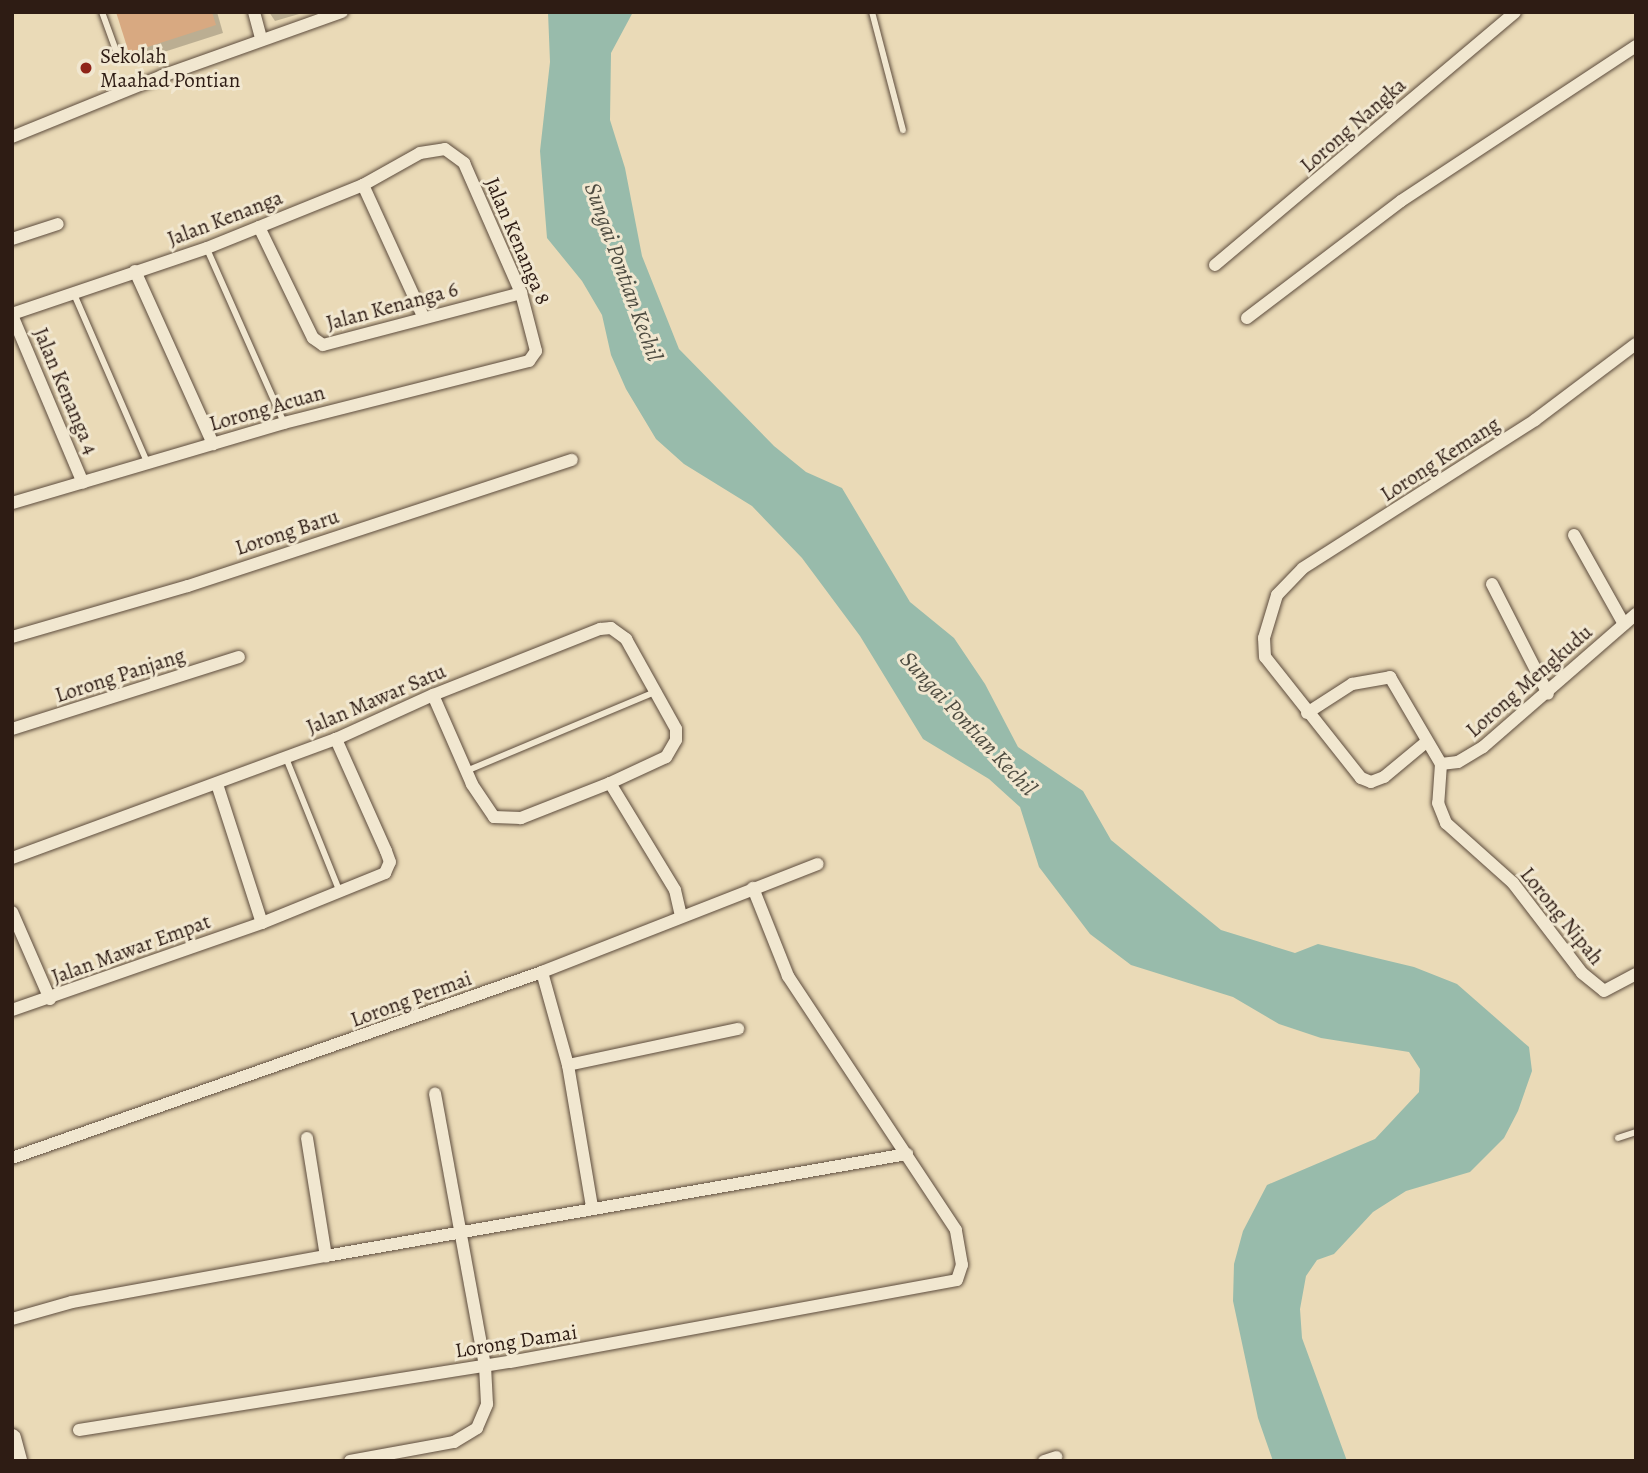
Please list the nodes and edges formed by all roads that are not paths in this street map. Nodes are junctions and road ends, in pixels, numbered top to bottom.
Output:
1 (102, 12) edge
2 (254, 12) edge
3 (342, 12) edge
4 (872, 12) edge
5 (1515, 12) edge
6 (261, 39) junction
7 (1636, 46) edge
8 (118, 56) dead end
9 (903, 130) dead end
10 (12, 136) edge
11 (445, 149) joint
12 (363, 185) junction
13 (58, 224) dead end
14 (260, 227) junction
15 (12, 239) edge
16 (207, 248) junction
17 (1214, 265) dead end
18 (135, 271) junction
19 (74, 292) junction
20 (521, 293) junction
21 (12, 314) edge
22 (423, 316) junction
23 (1247, 318) dead end
24 (1636, 344) edge
25 (534, 358) joint
26 (284, 423) junction
27 (212, 444) junction
28 (572, 460) dead end
29 (147, 462) junction
30 (83, 483) junction
31 (12, 503) edge
32 (1574, 534) dead end
33 (1492, 584) dead end
34 (1636, 614) edge
35 (1624, 624) junction
36 (12, 637) edge
37 (239, 657) dead end
38 (655, 692) junction
39 (1548, 694) junction
40 (433, 695) junction
41 (1307, 713) junction
42 (12, 729) edge
43 (336, 739) junction
44 (1426, 743) junction
45 (286, 758) junction
46 (1441, 764) junction
47 (466, 771) junction
48 (610, 783) junction
49 (217, 784) junction
50 (12, 858) edge
51 (818, 864) dead end
52 (753, 888) junction
53 (340, 892) junction
54 (12, 912) edge
55 (681, 915) junction
56 (262, 923) junction
57 (542, 972) junction
58 (1636, 974) edge
59 (50, 999) junction
60 (12, 1010) edge
61 (738, 1029) dead end
62 (568, 1065) junction
63 (435, 1094) dead end
64 (1636, 1132) edge
65 (307, 1138) dead end
66 (1618, 1138) dead end
67 (907, 1154) junction
68 (12, 1158) edge
69 (592, 1207) junction
70 (462, 1231) junction
71 (326, 1256) junction
72 (12, 1319) edge
73 (485, 1366) junction
74 (79, 1430) dead end
75 (350, 1461) edge

1 - 8 lane
2 - 6 street
3 - 6 street
4 - 9 lane
5 - 17 street, Lorong Nangka
6 - 10 street
7 - 23 street
11 - 12 street, Jalan Kenanga
11 - 20 street, Jalan Kenanga 8
12 - 14 street, Jalan Kenanga
12 - 22 street
13 - 15 street
14 - 16 street, Jalan Kenanga
14 - 22 street, Jalan Kenanga 6
16 - 18 street, Jalan Kenanga
16 - 26 lane
18 - 19 street, Jalan Kenanga
18 - 27 street
19 - 21 street, Jalan Kenanga
19 - 29 lane
20 - 22 street, Jalan Kenanga 6
20 - 25 street, Jalan Kenanga 8
21 - 30 street, Jalan Kenanga 4
24 - 41 street, Lorong Kemang
25 - 26 street, Lorong Acuan
26 - 27 street, Lorong Acuan
27 - 29 street, Lorong Acuan
28 - 36 street, Lorong Baru
29 - 30 street, Lorong Acuan
30 - 31 street, Lorong Acuan
32 - 35 street
33 - 39 street
34 - 35 street, Lorong Mengkudu
35 - 39 street, Lorong Mengkudu
37 - 42 street, Lorong Panjang
38 - 40 street, Jalan Mawar Satu
38 - 47 lane
38 - 48 street, Jalan Mawar Satu
39 - 46 street, Lorong Mengkudu
40 - 43 street, Jalan Mawar Satu
40 - 47 street
41 - 44 street, Lorong Kemang
41 - 44 street
43 - 45 street, Jalan Mawar Satu
43 - 53 street, Jalan Mawar Empat
44 - 46 street
45 - 49 street, Jalan Mawar Satu
45 - 53 lane
46 - 58 street, Lorong Nipah
47 - 48 street
48 - 55 street
49 - 50 street, Jalan Mawar Satu
49 - 56 street
51 - 52 street, Lorong Permai
52 - 55 street, Lorong Permai
52 - 67 street
53 - 56 street, Jalan Mawar Empat
54 - 59 street
55 - 57 street, Lorong Permai
56 - 59 street, Jalan Mawar Empat
57 - 62 street
57 - 68 street, Lorong Permai
59 - 60 street, Jalan Mawar Empat
61 - 62 street
62 - 69 street
63 - 70 street
64 - 66 lane
65 - 71 street
67 - 69 street
67 - 73 street, Lorong Damai
69 - 70 street
70 - 71 street
70 - 73 street
71 - 72 street
73 - 74 street, Lorong Damai
73 - 75 street

